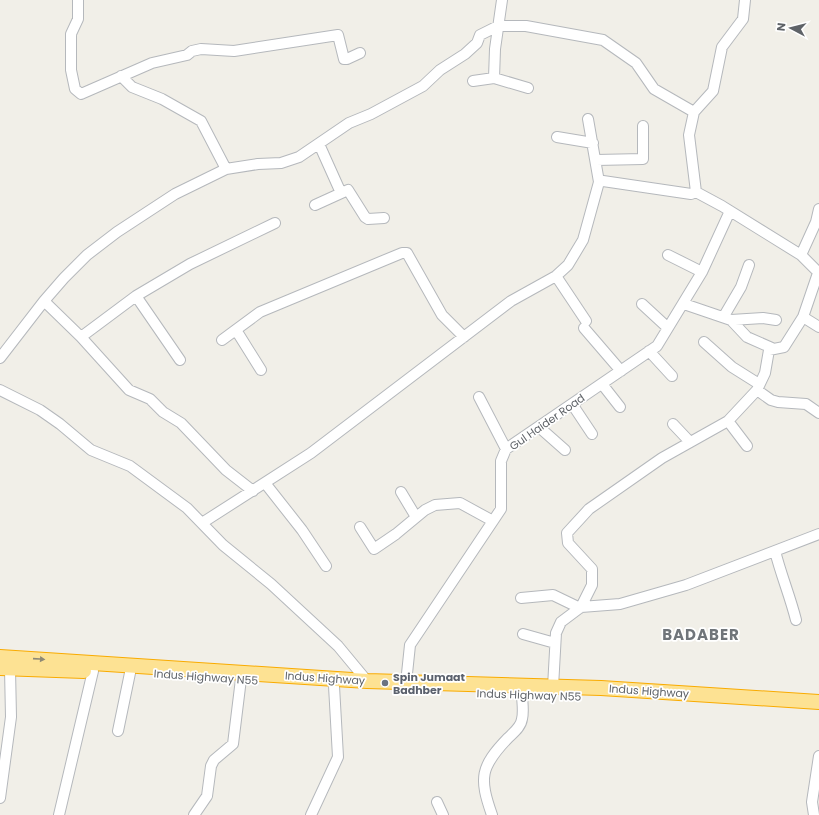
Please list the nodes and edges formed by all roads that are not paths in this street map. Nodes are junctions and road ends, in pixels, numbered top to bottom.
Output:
1 (78, 0) edge
2 (502, 0) edge
3 (745, 0) edge
4 (498, 26) junction
5 (360, 53) dead end
6 (121, 76) junction
7 (494, 78) junction
8 (473, 80) dead end
9 (528, 88) dead end
10 (694, 112) junction
11 (588, 119) dead end
12 (643, 126) dead end
13 (556, 137) dead end
14 (593, 143) junction
15 (319, 144) junction
16 (596, 160) junction
17 (226, 169) junction
18 (599, 182) junction
19 (696, 192) junction
20 (341, 193) junction
21 (315, 205) dead end
22 (819, 209) edge
23 (730, 211) junction
24 (384, 218) dead end
25 (275, 223) dead end
26 (668, 255) dead end
27 (801, 255) junction
28 (749, 265) dead end
29 (702, 272) junction
30 (819, 273) edge
31 (556, 276) junction
32 (136, 296) junction
33 (44, 301) junction
34 (642, 304) dead end
35 (684, 304) junction
36 (803, 317) junction
37 (727, 318) junction
38 (776, 320) dead end
39 (819, 327) edge
40 (668, 328) junction
41 (236, 330) junction
42 (82, 337) junction
43 (464, 337) junction
44 (222, 340) dead end
45 (704, 342) dead end
46 (772, 348) junction
47 (649, 351) junction
48 (0, 358) edge
49 (180, 360) dead end
50 (261, 370) dead end
51 (621, 371) junction
52 (672, 376) dead end
53 (602, 384) junction
54 (758, 387) junction
55 (0, 390) edge
56 (478, 397) dead end
57 (572, 404) junction
58 (620, 407) dead end
59 (819, 413) edge
60 (728, 421) junction
61 (674, 424) dead end
62 (539, 427) junction
63 (592, 434) dead end
64 (690, 442) junction
65 (747, 446) dead end
66 (506, 449) junction
67 (565, 450) dead end
68 (265, 483) junction
69 (253, 491) junction
70 (401, 492) dead end
71 (416, 517) junction
72 (493, 521) junction
73 (202, 523) junction
74 (360, 527) dead end
75 (819, 534) edge
76 (775, 551) junction
77 (326, 566) dead end
78 (521, 598) dead end
79 (581, 608) junction
80 (796, 620) dead end
81 (523, 634) dead end
82 (556, 643) junction
83 (0, 657) edge
84 (5, 669) edge
85 (93, 671) junction
86 (130, 673) junction
87 (241, 679) junction
88 (367, 681) junction
89 (406, 683) junction
90 (334, 686) junction
91 (553, 687) junction
92 (522, 694) junction
93 (819, 702) edge
94 (819, 710) edge
95 (118, 730) dead end
96 (819, 756) edge
97 (0, 798) edge
98 (437, 802) dead end
99 (59, 815) edge
100 (194, 815) edge
101 (311, 815) edge
102 (442, 815) edge
103 (492, 815) edge
104 (814, 815) edge

1 - 6 street
2 - 4 street
3 - 10 street
4 - 7 street
4 - 10 street
4 - 15 street
5 - 6 street
6 - 17 street
7 - 8 street
7 - 9 street
10 - 19 street
11 - 14 street
12 - 16 street
13 - 14 street
14 - 16 street
15 - 17 street
15 - 20 street
16 - 18 street
17 - 33 street
18 - 19 street
18 - 31 street
19 - 23 street
20 - 21 street
20 - 24 street
22 - 27 street
23 - 27 street
23 - 29 street, Gul Haider Road
25 - 32 street
26 - 29 street
27 - 30 street
28 - 37 street
29 - 35 street, Gul Haider Road
30 - 36 street
31 - 43 street
31 - 51 street
32 - 42 street
32 - 49 street
33 - 42 street
33 - 48 street
34 - 40 street
35 - 37 street
35 - 40 street, Gul Haider Road
36 - 39 street
36 - 46 street
37 - 38 street
37 - 46 street
40 - 47 street, Gul Haider Road
41 - 43 street
41 - 44 street
41 - 50 street
42 - 69 street
43 - 68 street
45 - 54 street
46 - 54 street
47 - 51 street, Gul Haider Road
47 - 52 street
51 - 53 street, Gul Haider Road
53 - 57 street, Gul Haider Road
53 - 58 street
54 - 59 street
54 - 60 street
55 - 73 street
56 - 66 street
57 - 62 street, Gul Haider Road
57 - 63 street
60 - 64 street
60 - 65 street
61 - 64 street
62 - 66 street, Gul Haider Road
62 - 67 street
64 - 79 street
66 - 72 street, Gul Haider Road
68 - 69 street
68 - 77 street
69 - 73 street
70 - 71 street
71 - 72 street
71 - 74 street
72 - 89 street, Gul Haider Road
73 - 88 street
75 - 76 street
76 - 79 street
76 - 80 street
78 - 79 street
79 - 82 street
81 - 82 street
82 - 91 street
83 -> 88 highway, Indus Highway
84 - 85 highway, Indus Highway N55
84 - 97 street
85 - 86 highway, Indus Highway N55
85 - 99 street
86 - 87 highway, Indus Highway N55
86 - 95 street
87 - 90 highway, Indus Highway N55
87 - 100 street
88 - 89 highway, Indus Highway
89 - 91 highway, Indus Highway
90 - 92 highway, Indus Highway N55
90 - 101 street
91 - 93 highway, Indus Highway
92 - 94 highway, Indus Highway N55
92 - 103 street
96 - 104 street
98 - 102 street

